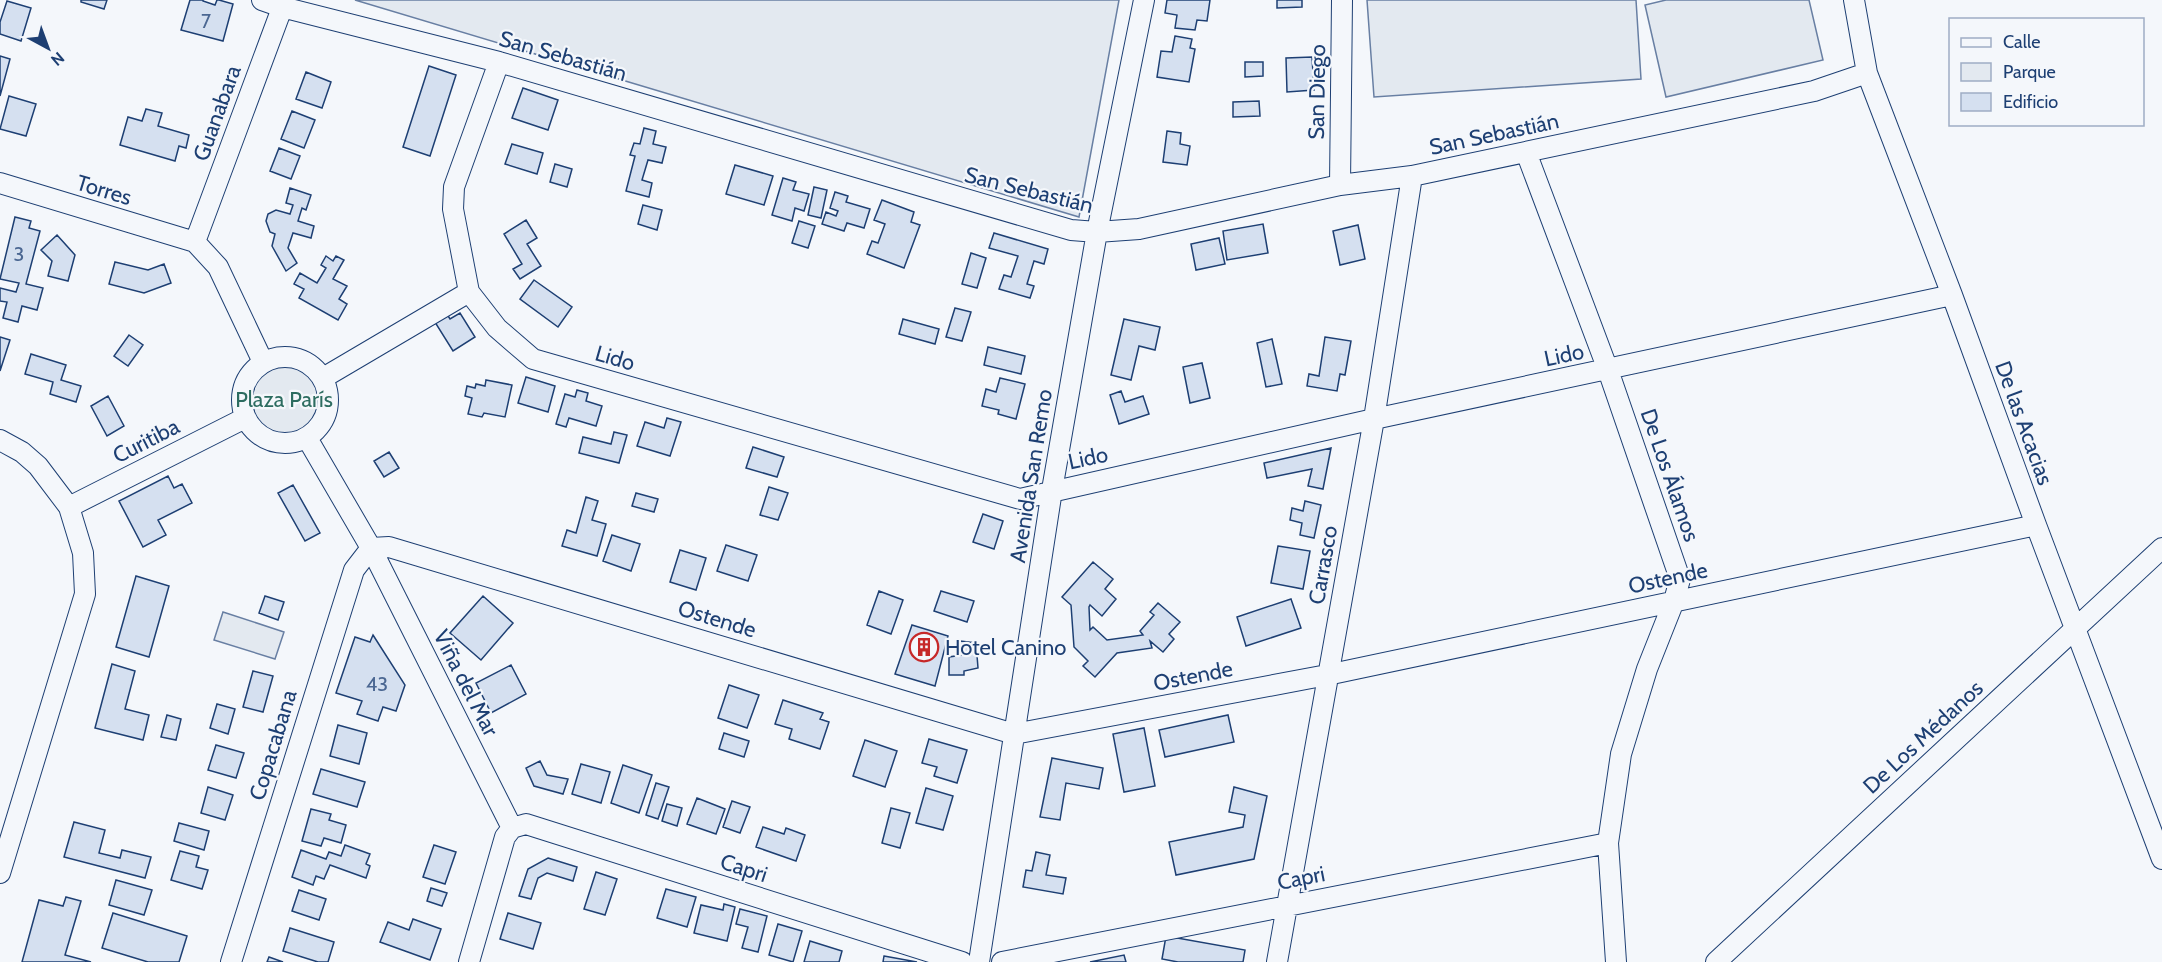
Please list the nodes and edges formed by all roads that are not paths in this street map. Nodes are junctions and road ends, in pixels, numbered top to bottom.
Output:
1 (262, 0) edge
2 (1144, 0) edge
3 (1342, 0) edge
4 (1854, 0) edge
5 (284, 3) edge
6 (499, 62) junction
7 (1867, 73) junction
8 (1526, 152) junction
9 (1412, 176) junction
10 (0, 183) edge
11 (1340, 185) junction
12 (1097, 232) junction
13 (195, 242) junction
14 (469, 292) junction
15 (1953, 295) junction
16 (263, 362) junction
17 (1608, 370) junction
18 (323, 378) junction
19 (245, 418) junction
20 (1374, 419) junction
21 (307, 438) junction
22 (0, 440) edge
23 (1052, 490) junction
24 (69, 507) junction
25 (2036, 525) junction
26 (371, 548) junction
27 (2162, 548) edge
28 (1674, 602) junction
29 (2076, 628) junction
30 (1327, 675) junction
31 (1014, 734) junction
32 (512, 828) junction
33 (1608, 843) junction
34 (2162, 859) edge
35 (0, 873) edge
36 (1288, 905) junction
37 (231, 962) edge
38 (469, 962) edge
39 (962, 962) edge
40 (980, 962) edge
41 (1002, 962) edge
42 (1277, 962) edge
43 (1616, 962) edge
44 (1716, 962) edge

1 - 5 street, San Sebastián
2 - 12 street, Avenida San Remo
3 - 11 street, San Diego
4 - 7 street, De las Acacias
5 - 6 street, San Sebastián
5 - 13 street, Guanabara
6 - 12 street, San Sebastián
6 - 14 street, Lido
7 - 8 street, San Sebastián
7 - 15 street, De las Acacias
8 - 9 street, San Sebastián
8 - 17 street, De Los Álamos
9 - 11 street, San Sebastián
9 - 20 street, Carrasco
10 - 13 street, Torres
11 - 12 street, San Sebastián
12 - 23 street, Avenida San Remo
13 - 16 street
14 - 18 street
14 - 23 street, Lido
15 - 17 street, Lido
15 - 25 street, De las Acacias
16 - 18 street
16 - 19 street
17 - 20 street, Lido
17 - 28 street, De Los Álamos
18 - 21 street
19 - 21 street
19 - 24 street, Curitiba
20 - 23 street, Lido
20 - 30 street, Carrasco
21 - 26 street, Viña del Mar
22 - 24 street
23 - 31 street, Avenida San Remo
24 - 35 street
25 - 28 street, Ostende
25 - 29 street, De las Acacias
26 - 31 street, Ostende
26 - 32 street, Viña del Mar
26 - 37 street, Copacabana
27 - 29 street, De Los Médanos
28 - 30 street, Ostende
28 - 33 street, De Los Álamos
29 - 34 street, De las Acacias
29 - 44 street, De Los Médanos
30 - 31 street, Ostende
30 - 36 street, Carrasco
31 - 40 street, Avenida San Remo
32 - 38 street
32 - 39 street, Capri
33 - 36 street, Capri
33 - 43 street, De Los Álamos
36 - 41 street, Capri
36 - 42 street, Carrasco

